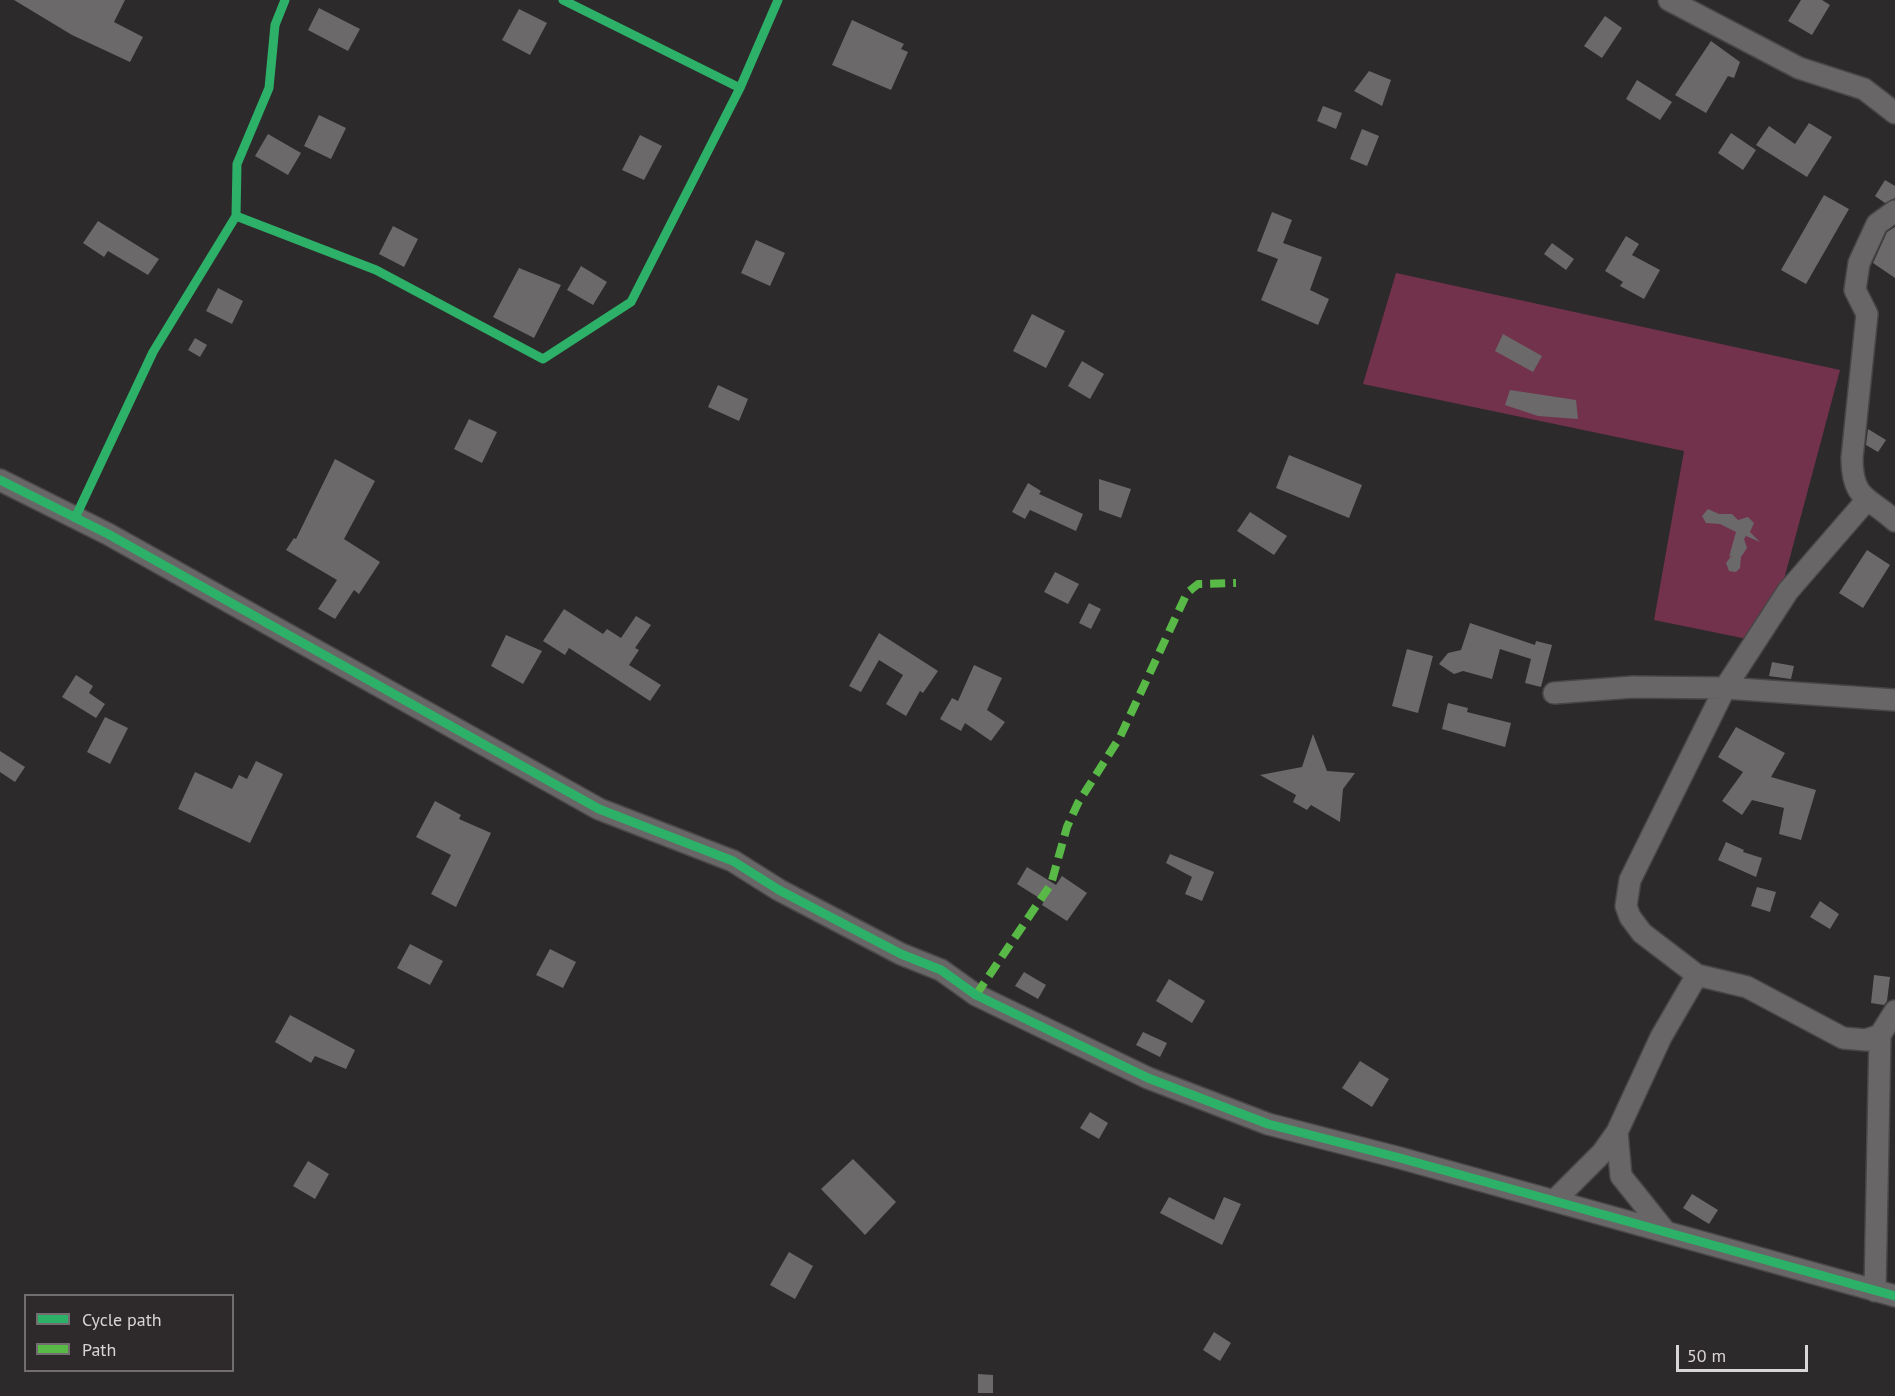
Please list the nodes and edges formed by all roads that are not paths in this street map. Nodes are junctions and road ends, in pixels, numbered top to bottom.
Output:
1 (1669, 0) edge
2 (1895, 113) edge
3 (1895, 211) edge
4 (0, 480) edge
5 (1866, 501) junction
6 (1895, 521) edge
7 (1725, 688) junction
8 (1554, 693) dead end
9 (1895, 700) edge
10 (1697, 975) junction
11 (1895, 1011) edge
12 (1880, 1035) junction
13 (1617, 1132) junction
14 (1554, 1201) junction
15 (1665, 1231) junction
16 (1885, 1293) edge

1 - 2 street
3 - 5 street
4 - 14 street
5 - 6 street
5 - 7 street
7 - 8 street
7 - 9 street
7 - 10 street
10 - 12 street
10 - 13 street
11 - 12 street
12 - 16 street
13 - 14 street
13 - 15 street
14 - 15 street
15 - 16 street

